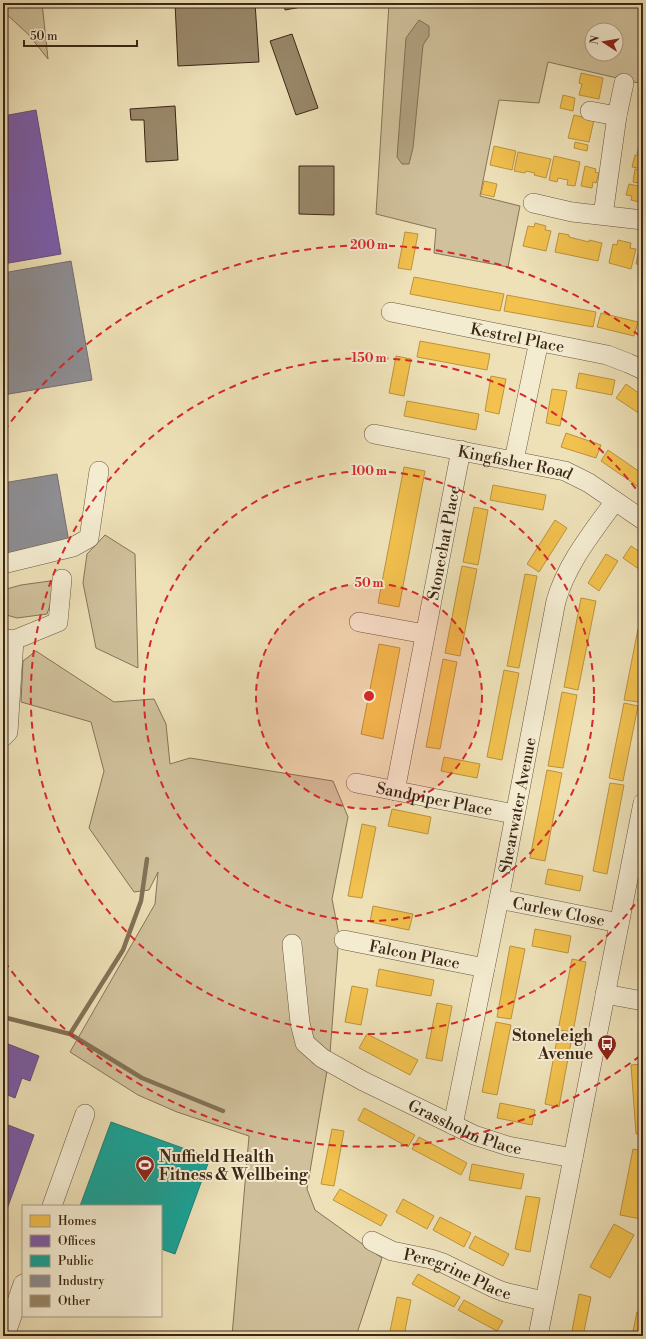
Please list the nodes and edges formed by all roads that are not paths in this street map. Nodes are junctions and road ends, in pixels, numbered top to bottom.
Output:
1 (624, 83) dead end
2 (590, 111) dead end
3 (617, 116) junction
4 (533, 203) dead end
5 (603, 216) junction
6 (643, 220) edge
7 (390, 312) dead end
8 (539, 341) junction
9 (642, 367) edge
10 (374, 434) dead end
11 (461, 450) junction
12 (514, 460) junction
13 (99, 471) dead end
14 (615, 501) junction
15 (643, 520) edge
16 (3, 564) edge
17 (62, 579) dead end
18 (359, 622) dead end
19 (425, 634) junction
20 (8, 639) edge
21 (3, 737) edge
22 (356, 783) dead end
23 (395, 791) junction
24 (643, 803) edge
25 (514, 814) junction
26 (499, 899) junction
27 (619, 923) junction
28 (344, 940) dead end
29 (292, 944) dead end
30 (485, 968) junction
31 (605, 994) junction
32 (643, 1001) edge
33 (85, 1114) dead end
34 (453, 1125) junction
35 (572, 1158) junction
36 (52, 1205) edge
37 (372, 1241) dead end
38 (22, 1287) edge
39 (544, 1301) junction
40 (5, 1336) edge
41 (538, 1336) edge

1 - 3 street
2 - 3 street
3 - 5 street
4 - 5 street
5 - 6 street
7 - 8 street, Kestrel Place
8 - 9 street, Kestrel Place
8 - 12 street
10 - 11 street, Kingfisher Road
11 - 12 street, Kingfisher Road
11 - 19 street, Stonechat Place
12 - 14 street, Kingfisher Road
13 - 16 street
14 - 15 street, Kingfisher Road
14 - 25 street, Shearwater Avenue
17 - 20 street
18 - 19 street
19 - 23 street, Stonechat Place
20 - 21 street
22 - 23 street, Sandpiper Place
23 - 25 street, Sandpiper Place
24 - 27 street
25 - 26 street, Shearwater Avenue
26 - 27 street, Curlew Close
26 - 30 street, Shearwater Avenue
27 - 31 street
28 - 30 street, Falcon Place
29 - 34 street, Grassholm Place
30 - 34 street, Shearwater Avenue
31 - 32 street
31 - 35 street
33 - 36 street
34 - 35 street, Grassholm Place
35 - 39 street
37 - 39 street, Peregrine Place
38 - 40 street
39 - 41 street

